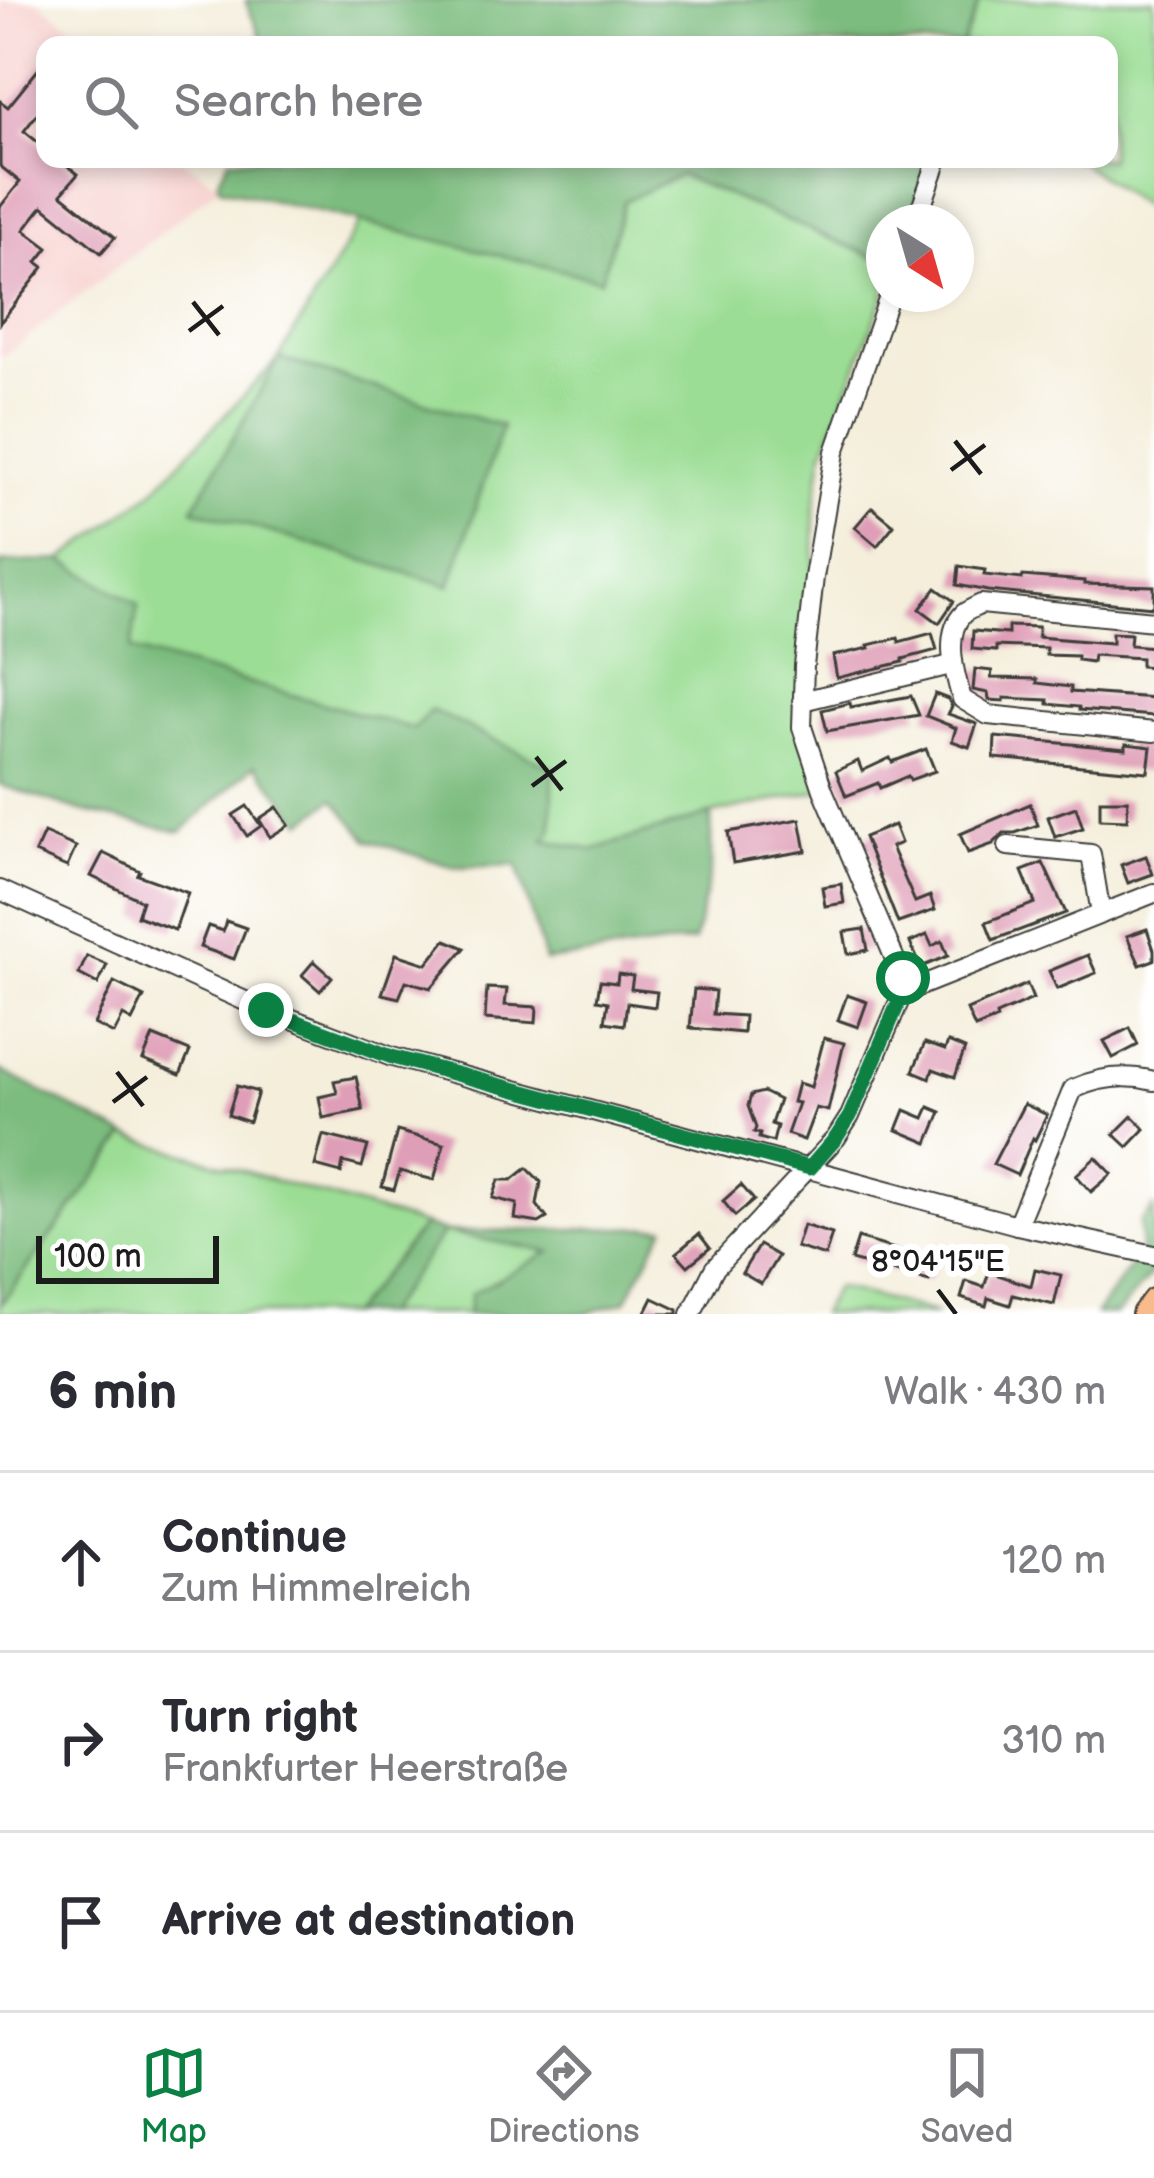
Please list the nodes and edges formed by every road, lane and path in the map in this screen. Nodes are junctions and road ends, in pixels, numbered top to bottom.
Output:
1 (935, 168) edge
2 (922, 204) edge
3 (884, 312) edge
4 (1154, 621) edge
5 (951, 665) junction
6 (802, 701) junction
7 (1154, 732) edge
8 (1008, 846) dead end
9 (0, 890) edge
10 (1154, 893) edge
11 (1100, 914) junction
12 (904, 990) junction
13 (1154, 1081) edge
14 (810, 1168) junction
15 (1017, 1225) junction
16 (1148, 1253) edge
17 (1154, 1301) edge
18 (692, 1314) edge
19 (1144, 1314) edge

1 - 2 street
3 - 6 street
4 - 5 street
5 - 6 street
5 - 7 street
6 - 12 street
8 - 11 street
9 - 14 street
10 - 11 street
11 - 12 street
12 - 14 street
13 - 15 street
14 - 15 street
14 - 18 street
15 - 16 street
17 - 19 highway

